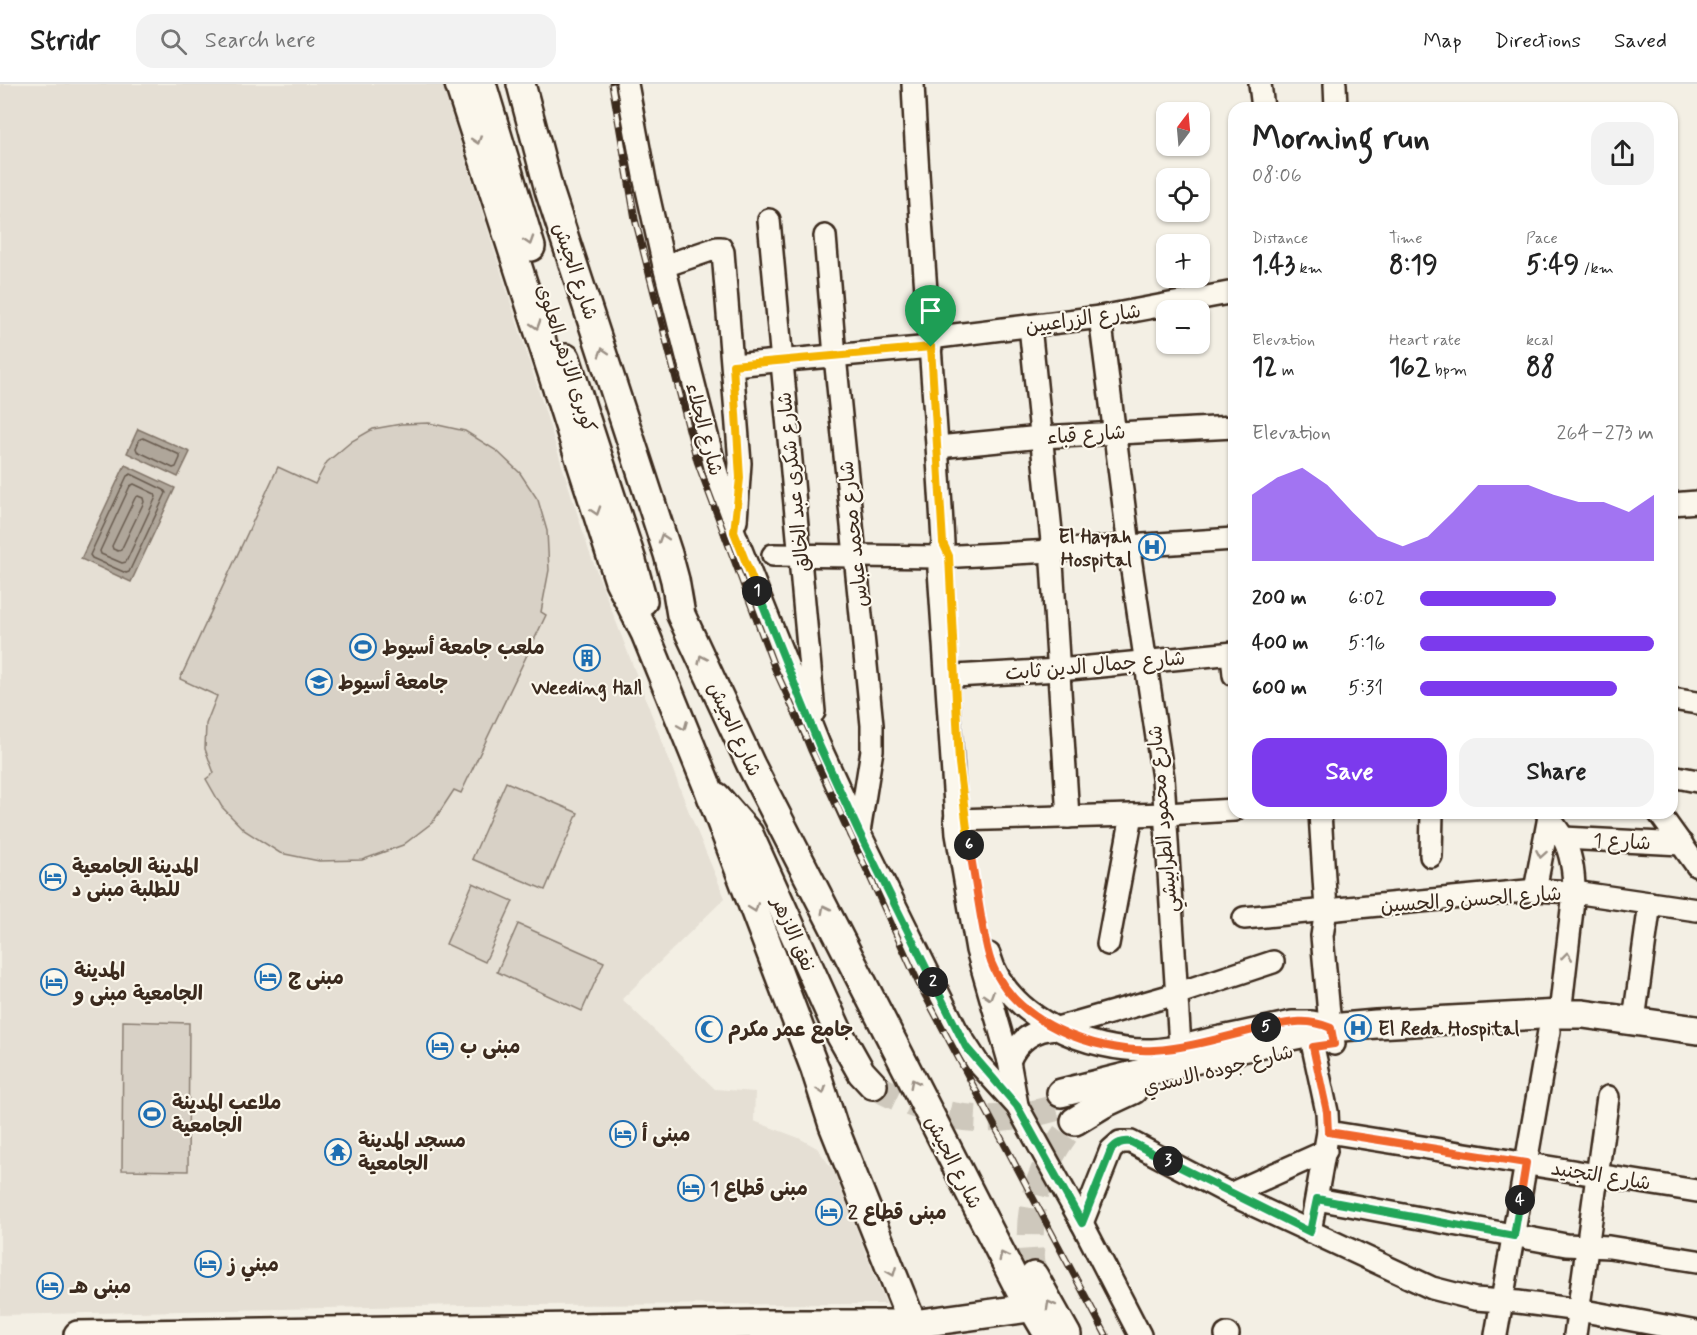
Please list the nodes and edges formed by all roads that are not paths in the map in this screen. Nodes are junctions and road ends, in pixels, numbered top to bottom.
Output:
1 (459, 84) edge
2 (482, 84) edge
3 (501, 84) edge
4 (521, 84) edge
5 (627, 84) edge
6 (913, 84) edge
7 (1260, 84) edge
8 (1335, 84) edge
9 (1262, 102) edge
10 (1336, 102) edge
11 (769, 220) dead end
12 (825, 236) dead end
13 (664, 266) junction
14 (1228, 293) edge
15 (1100, 317) junction
16 (1030, 326) junction
17 (931, 342) junction
18 (835, 356) junction
19 (781, 360) junction
20 (733, 365) junction
21 (1228, 427) edge
22 (1115, 432) junction
23 (1041, 436) junction
24 (938, 447) junction
25 (1697, 502) edge
26 (1678, 504) edge
27 (1697, 515) edge
28 (1678, 517) edge
29 (734, 532) junction
30 (1228, 540) edge
31 (1130, 551) junction
32 (1228, 552) edge
33 (773, 555) dead end
34 (801, 555) junction
35 (856, 556) junction
36 (1053, 557) junction
37 (641, 559) junction
38 (944, 559) junction
39 (681, 615) junction
40 (645, 633) junction
41 (1228, 654) edge
42 (1144, 662) junction
43 (1059, 670) junction
44 (955, 676) junction
45 (1678, 700) edge
46 (1697, 703) edge
47 (819, 745) junction
48 (751, 765) junction
49 (1678, 777) edge
50 (1697, 781) edge
51 (708, 788) junction
52 (1228, 810) edge
53 (1166, 814) junction
54 (1132, 815) junction
55 (1068, 817) junction
56 (1320, 819) edge
57 (1432, 819) edge
58 (1547, 819) edge
59 (1551, 819) edge
60 (1663, 819) edge
61 (960, 820) junction
62 (859, 832) junction
63 (1563, 838) junction
64 (1682, 844) junction
65 (1431, 856) dead end
66 (1697, 866) edge
67 (1535, 890) junction
68 (1575, 892) junction
69 (1650, 903) junction
70 (1326, 910) junction
71 (1697, 910) edge
72 (1244, 918) dead end
73 (1107, 944) dead end
74 (1273, 962) dead end
75 (1176, 994) junction
76 (1634, 1020) junction
77 (1554, 1022) junction
78 (1057, 1028) junction
79 (1697, 1030) edge
80 (1326, 1040) junction
81 (1180, 1046) junction
82 (1697, 1047) edge
83 (1009, 1061) junction
84 (1608, 1097) dead end
85 (1017, 1106) junction
86 (1066, 1107) tunnel mouth
87 (1327, 1142) junction
88 (1526, 1163) junction
89 (1597, 1175) junction
90 (1697, 1191) edge
91 (1230, 1194) junction
92 (1317, 1199) junction
93 (1082, 1223) junction
94 (1310, 1232) junction
95 (1514, 1236) junction
96 (1587, 1246) junction
97 (1697, 1261) edge
98 (1034, 1276) tunnel mouth
99 (1501, 1302) junction
100 (1578, 1310) junction
101 (1037, 1322) edge
102 (911, 1331) edge
103 (477, 1332) edge
104 (1697, 1332) edge
105 (317, 1333) edge
106 (78, 1335) edge
107 (969, 1335) edge
108 (1067, 1335) edge
109 (1140, 1335) edge
110 (1496, 1335) edge
111 (1575, 1335) edge

1 -> 40 main road
2 -> 37 main road, كوبرى الازهر العلوى
3 - 37 main road, كوبرى الازهر العلوى
39 -> 4 main road, شارع الجيش
5 - 13 street, شارع الجلاء
6 - 17 street, شارع الجلاء
7 - 9 street
8 - 10 street
11 - 19 street, شارع شكرى عبد الخالق
12 - 18 street, شارع محمد عباس
13 - 20 street
13 - 29 street, شارع الجلاء
14 - 15 street, شارع الزراعيين
15 - 16 street, شارع الزراعيين
15 - 22 street, شارع محمود الطرابيشي
16 - 17 street, شارع الزراعيين
16 - 23 street
17 - 18 street, شارع الزراعيين
17 - 24 street, شارع الجلاء
18 - 19 street, شارع الزراعيين
18 - 35 street, شارع محمد عباس
19 - 20 street, شارع الزراعيين
19 - 34 street, شارع شكرى عبد الخالق
20 - 29 street
21 - 22 street, شارع قباء
22 - 23 street, شارع قباء
22 - 31 street, شارع محمود الطرابيشي
23 - 24 street, شارع قباء
23 - 36 street
24 - 38 street, شارع الجلاء
25 - 26 street
27 - 28 street
29 - 47 street, شارع الجلاء
30 - 31 street
31 - 32 street
31 - 36 street
31 - 42 street, شارع محمود الطرابيشي
33 - 34 street
34 - 35 street
34 - 47 street, شارع شكرى عبد الخالق
35 - 38 street
35 - 62 street, شارع محمد عباس
36 - 38 street
36 - 43 street
37 - 39 main road, كوبرى الازهر العلوى
37 - 40 main road, كوبرى الازهر العلوى
38 - 44 street, شارع الجلاء
38 - 61 street, شارع الجلاء
48 -> 39 main road, شارع الجيش
40 -> 51 main road
41 - 42 street, شارع جمال الدين ثابت
42 - 43 street, شارع جمال الدين ثابت
42 - 53 street, شارع محمود الطرابيشي
43 - 44 street, شارع جمال الدين ثابت
43 - 55 street
44 - 61 street, شارع الجلاء
45 - 46 street
47 - 62 street, شارع الجلاء
48 - 51 main road, نفق الازهر
101 -> 48 main road, شارع الجيش
49 - 50 street
51 -> 102 main road
52 - 53 street
53 - 54 street
53 - 75 street, شارع محمود الطرابيشي
54 - 55 street
54 - 73 street
55 - 61 street
56 - 70 street
57 - 65 street
58 -> 67 street
59 - 63 street
60 - 64 street
61 - 78 street, شارع الجلاء
61 -> 83 street, شارع الجلاء
62 - 85 street, شارع الجلاء
63 - 64 street, شارع 1
63 - 68 street
64 - 66 street
67 - 68 street, شارع الحسن و الحسين
67 - 70 street, شارع الحسن و الحسين
68 - 69 street, شارع الحسن و الحسين
77 -> 68 street
69 - 71 street, شارع الحسن و الحسين
69 - 76 street
70 - 72 street, شارع الحسن و الحسين
70 - 80 street
74 - 75 street
75 - 78 street
75 - 81 street, شارع محمود الطرابيشي
76 - 77 main road, شارع جوده الاسدي
76 - 79 main road, شارع جوده الاسدي
77 - 80 main road, شارع جوده الاسدي
77 - 82 main road, شارع جوده الاسدي
77 - 88 street
78 - 81 street, شارع جوده الاسدي
78 - 83 street
80 - 81 street, شارع جوده الاسدي
80 - 86 main road, شارع جوده الاسدي
80 - 87 street
83 - 85 street, شارع الجلاء
84 - 89 street
85 - 93 street, شارع الجلاء
87 - 88 street, شارع التجنيد
87 - 91 street
87 - 92 street
88 - 89 street, شارع التجنيد
88 - 95 street
89 - 90 street, شارع التجنيد
89 - 96 street
91 - 93 street
91 - 94 street
92 - 94 street
92 - 95 street
93 - 109 street, شارع الجلاء
94 - 99 street
95 - 96 street
95 - 99 street
96 - 97 street
96 - 100 street
108 -> 98 main road
99 - 100 street
99 - 110 street
100 - 104 street
100 - 111 street
101 - 102 main road
101 - 107 main road
102 - 103 main road
103 - 105 main road
105 - 106 main road

